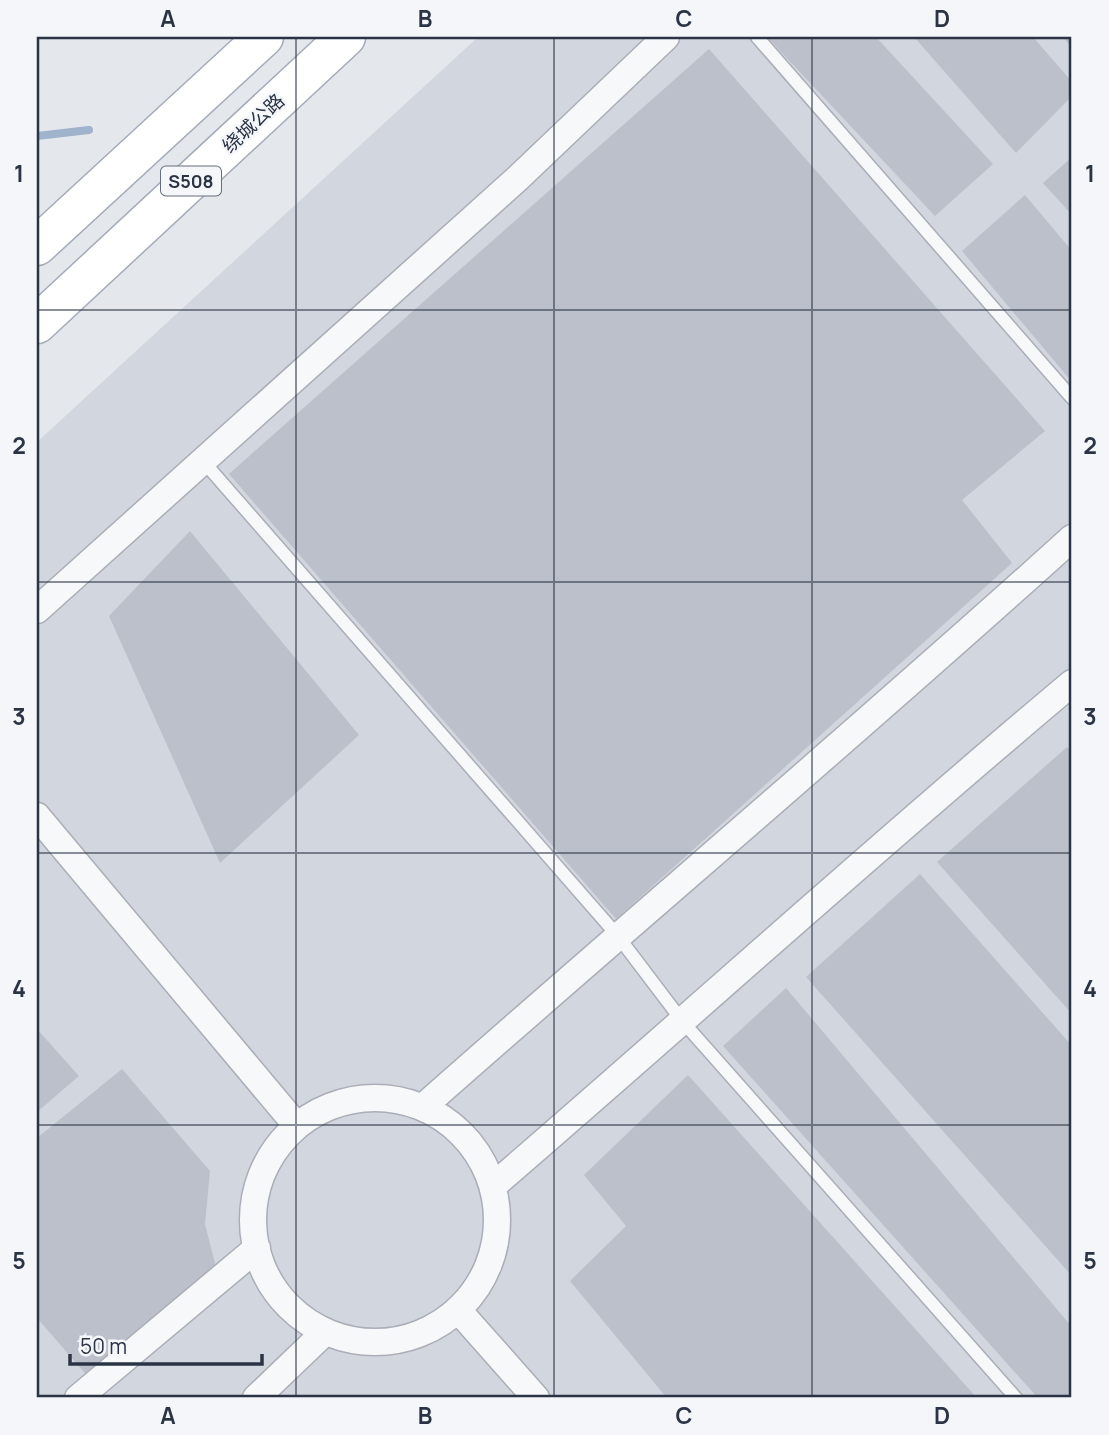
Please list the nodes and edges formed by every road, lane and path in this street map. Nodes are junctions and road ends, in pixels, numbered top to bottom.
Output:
1 (264, 37) edge
2 (346, 37) edge
3 (666, 37) edge
4 (757, 37) edge
5 (37, 246) edge
6 (37, 324) edge
7 (1072, 398) edge
8 (203, 461) junction
9 (1072, 538) edge
10 (37, 610) edge
11 (1072, 683) edge
12 (37, 816) edge
13 (617, 935) junction
14 (683, 1022) junction
15 (423, 1107) junction
16 (297, 1126) junction
17 (493, 1186) junction
18 (257, 1248) junction
19 (458, 1310) junction
20 (325, 1332) junction
21 (78, 1398) edge
22 (256, 1398) edge
23 (536, 1398) edge
24 (1016, 1398) edge

1 - 5 main road, S508
2 - 6 main road, 绕城公路 / S508
3 - 8 street
4 - 7 lane
8 - 10 street
8 - 13 lane
9 - 13 street
11 - 14 street
12 - 16 street
13 - 14 lane
13 - 15 street
14 - 17 street
14 - 24 lane
15 - 16 street
15 - 17 street
16 - 18 street
17 - 19 street
18 - 20 street
18 - 21 street
19 - 20 street
19 - 23 street
20 - 22 street

